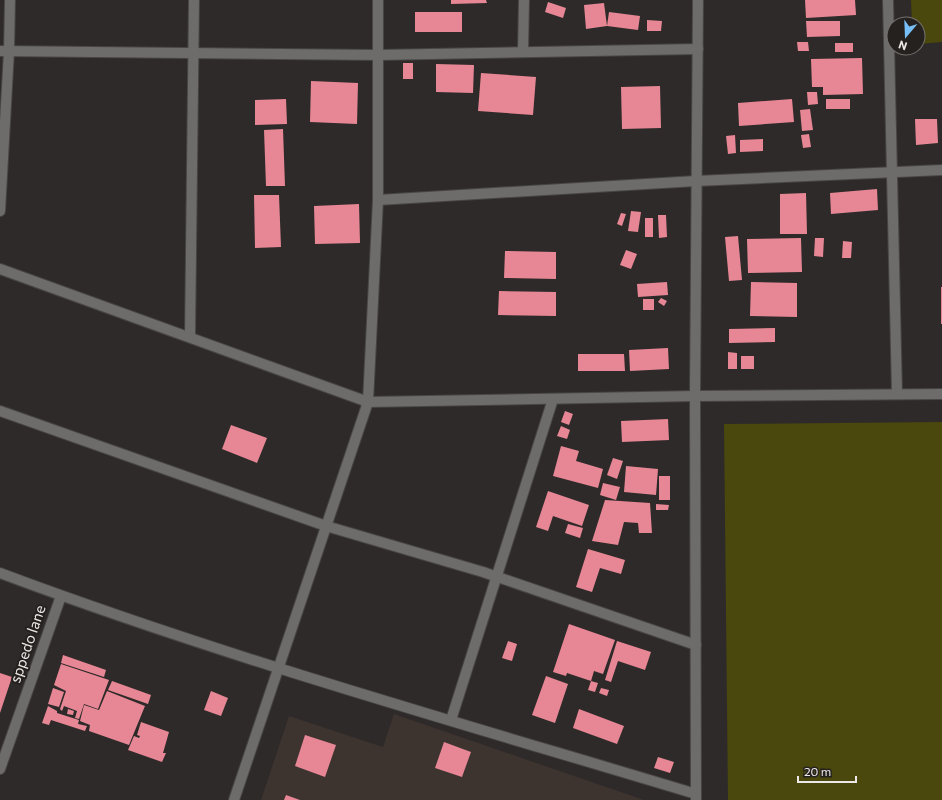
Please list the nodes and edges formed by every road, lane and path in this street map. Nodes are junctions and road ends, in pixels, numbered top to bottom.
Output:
1 (10, 0) edge
2 (194, 0) edge
3 (378, 0) edge
4 (524, 0) edge
5 (698, 0) edge
6 (888, 0) edge
7 (698, 49) junction
8 (5, 51) edge
9 (523, 52) junction
10 (193, 53) junction
11 (378, 54) junction
12 (942, 170) edge
13 (893, 173) junction
14 (696, 181) junction
15 (378, 200) junction
16 (0, 211) edge
17 (0, 269) edge
18 (190, 338) junction
19 (897, 394) junction
20 (942, 394) edge
21 (695, 396) junction
22 (553, 399) junction
23 (368, 402) junction
24 (0, 411) edge
25 (326, 526) junction
26 (0, 573) edge
27 (498, 577) junction
28 (61, 596) junction
29 (696, 645) junction
30 (278, 668) junction
31 (451, 720) junction
32 (0, 769) edge
33 (696, 798) edge
34 (234, 800) edge

1 - 8 street
2 - 10 street
3 - 11 street
4 - 9 street
5 - 7 street
6 - 13 street
7 - 9 street
7 - 14 street
8 - 10 street
8 - 16 street
9 - 11 street
10 - 11 street
10 - 18 street
11 - 15 street
12 - 13 street
13 - 14 street
13 - 19 street
14 - 15 street
14 - 21 street
15 - 23 street
17 - 18 street
18 - 23 street
19 - 20 street
19 - 21 street
21 - 22 street
21 - 29 street
22 - 23 street
22 - 27 street
23 - 25 street
24 - 25 street
25 - 27 street
25 - 30 street
26 - 28 street
27 - 29 street
27 - 31 street
28 - 30 street
28 - 32 street, sppedo lane
29 - 33 street
30 - 31 street
30 - 34 street
31 - 33 street

